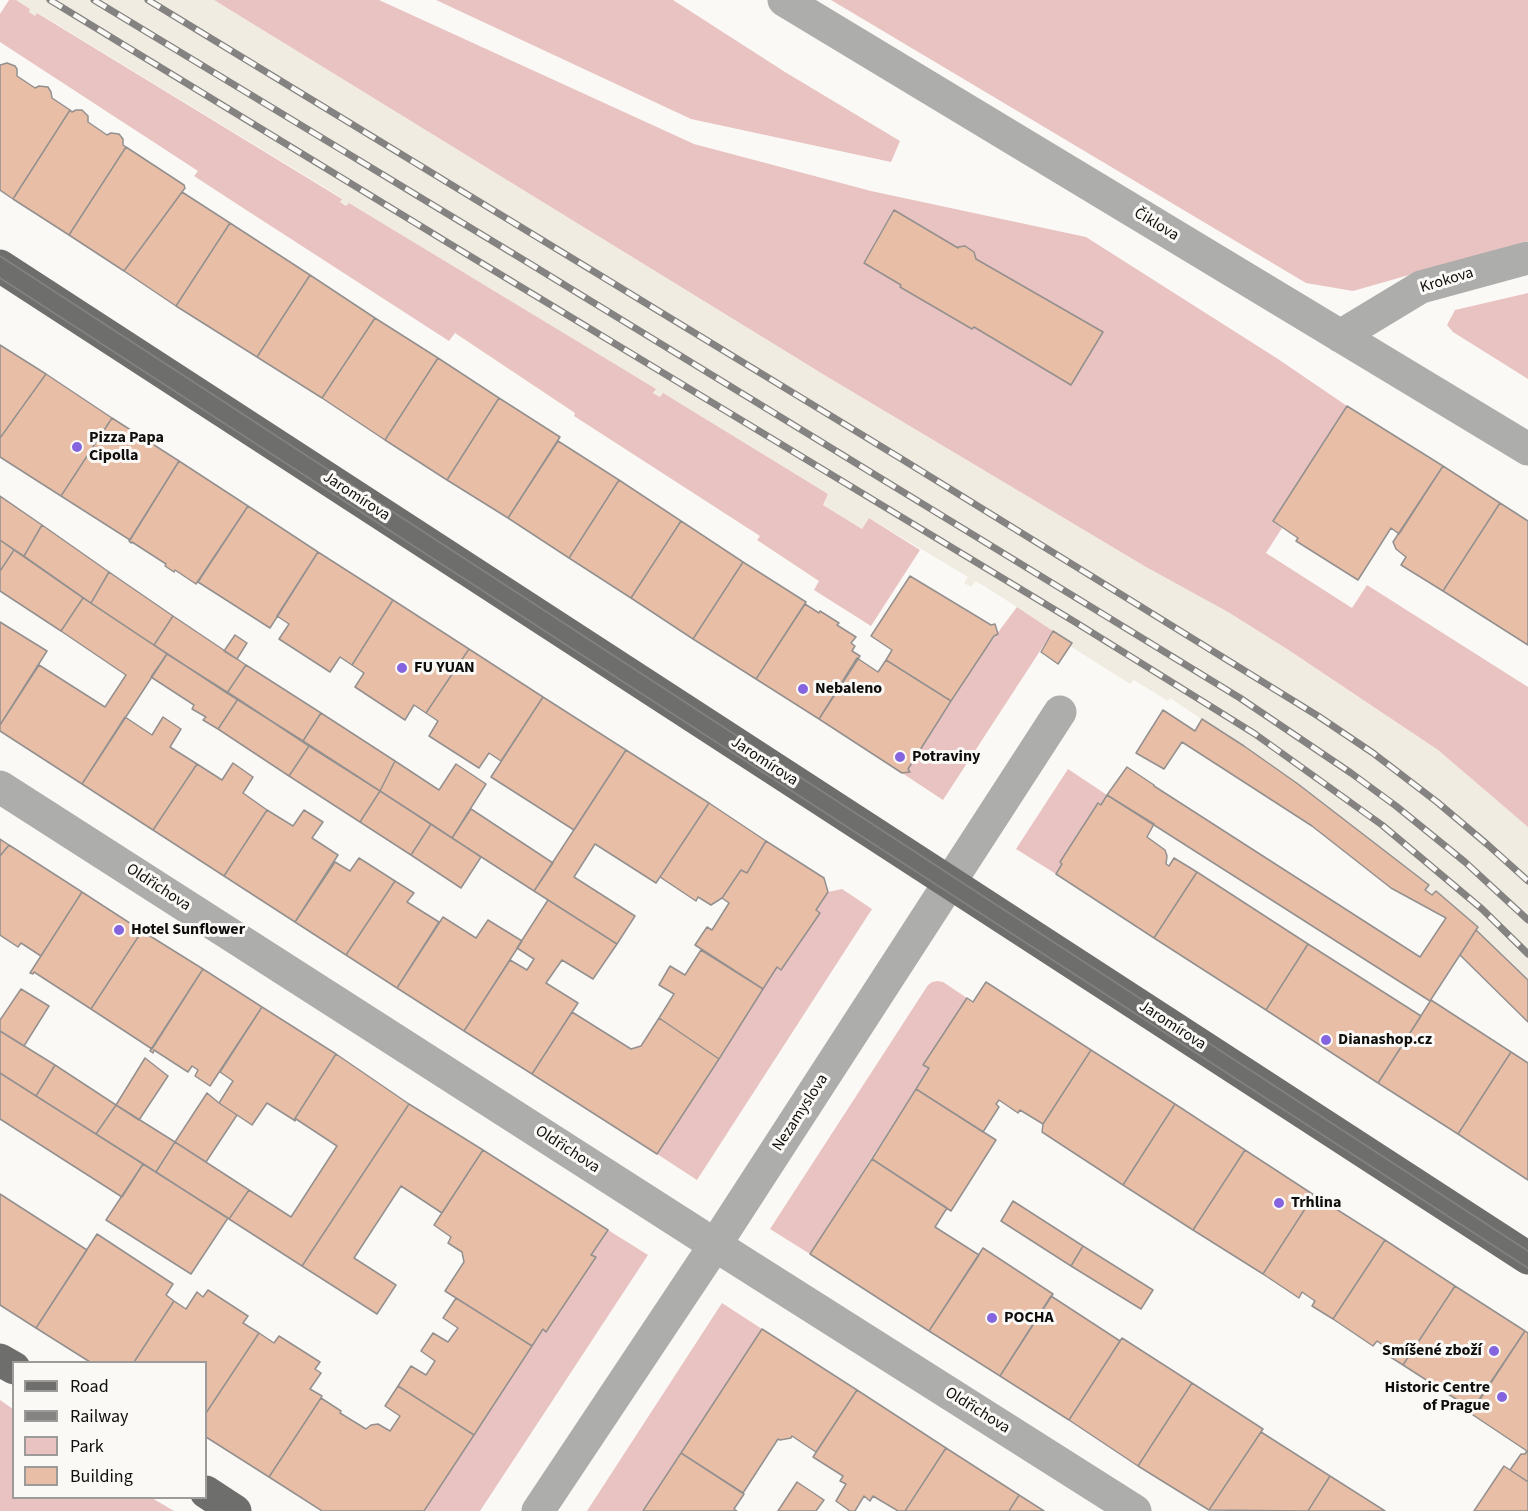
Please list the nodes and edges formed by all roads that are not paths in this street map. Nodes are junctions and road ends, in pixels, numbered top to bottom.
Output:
1 (784, 0) edge
2 (1528, 258) edge
3 (0, 266) edge
4 (1340, 336) junction
5 (1528, 449) edge
6 (1060, 712) dead end
7 (0, 786) edge
8 (950, 882) junction
9 (715, 1245) junction
10 (1528, 1258) edge
11 (207, 1493) edge
12 (235, 1511) edge
13 (538, 1511) edge
14 (1135, 1511) edge

1 - 4 street, Čiklova
2 - 4 street, Krokova
3 - 8 main road, Jaromírova
4 - 5 street, Čiklova
6 - 8 street, Nezamyslova
7 - 9 street, Oldřichova
8 - 9 street, Nezamyslova
8 - 10 main road, Jaromírova
9 - 13 street, Nezamyslova
9 - 14 street, Oldřichova
11 - 12 main road

